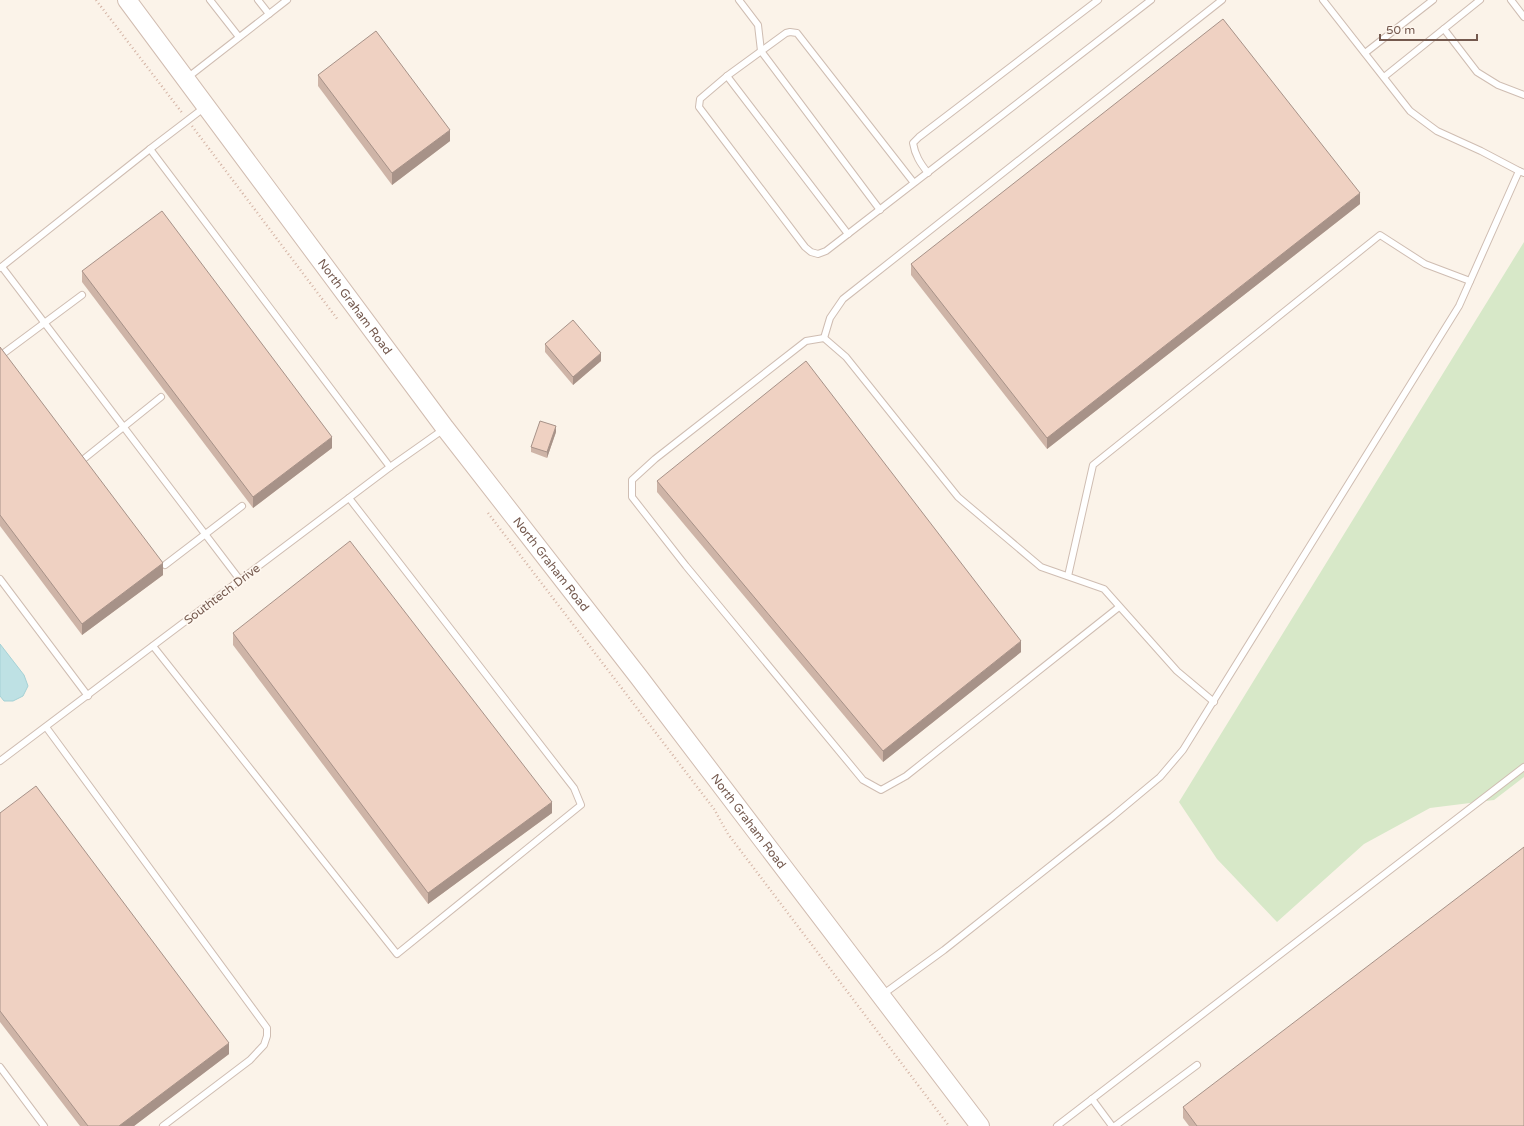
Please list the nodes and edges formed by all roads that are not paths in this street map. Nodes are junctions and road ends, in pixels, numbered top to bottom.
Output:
1 (128, 0) edge
2 (210, 0) edge
3 (258, 0) edge
4 (287, 0) edge
5 (739, 0) edge
6 (1098, 0) edge
7 (1151, 0) edge
8 (1222, 0) edge
9 (1322, 0) edge
10 (1434, 0) edge
11 (1480, 0) edge
12 (1511, 0) edge
13 (269, 14) junction
14 (1524, 17) edge
15 (1444, 29) junction
16 (239, 37) junction
17 (761, 51) junction
18 (1365, 53) junction
19 (727, 76) junction
20 (1384, 77) junction
21 (186, 79) junction
22 (1524, 95) edge
23 (206, 106) junction
24 (150, 150) junction
25 (1521, 172) edge
26 (928, 173) junction
27 (914, 183) junction
28 (880, 210) junction
29 (848, 234) junction
30 (1, 268) edge
31 (1470, 281) junction
32 (82, 295) dead end
33 (44, 323) junction
34 (824, 338) junction
35 (4, 354) edge
36 (161, 397) dead end
37 (124, 427) junction
38 (445, 428) junction
39 (85, 458) edge
40 (390, 467) junction
41 (349, 498) junction
42 (242, 506) dead end
43 (205, 534) junction
44 (165, 565) dead end
45 (1068, 576) junction
46 (0, 579) edge
47 (240, 580) junction
48 (1119, 607) junction
49 (153, 646) junction
50 (88, 696) junction
51 (1214, 702) junction
52 (46, 727) junction
53 (0, 761) edge
54 (1524, 767) edge
55 (881, 996) junction
56 (1197, 1065) dead end
57 (0, 1067) edge
58 (1092, 1099) junction
59 (44, 1126) edge
60 (163, 1126) edge
61 (980, 1126) edge
62 (1057, 1126) edge
63 (1113, 1126) edge

1 - 21 street, North Graham Road
2 - 16 lane
3 - 13 lane
4 - 13 lane
5 - 17 lane
6 - 26 lane
7 - 26 lane
8 - 34 lane
9 - 18 lane
10 - 18 lane
11 - 15 lane
12 - 14 lane
13 - 16 lane
15 - 20 lane
15 - 22 lane
16 - 21 lane
17 - 19 lane
17 - 27 lane
17 - 28 lane
18 - 20 lane
19 - 29 lane
19 - 29 lane
20 - 25 lane
21 - 23 street, North Graham Road
23 - 24 lane
23 - 38 street, North Graham Road
24 - 30 lane
24 - 40 lane
25 - 31 lane
26 - 27 lane
27 - 28 lane
28 - 29 lane
30 - 33 lane
31 - 45 lane
31 - 51 lane
32 - 33 lane
33 - 35 lane
33 - 37 lane
34 - 45 lane
34 - 48 lane
36 - 37 lane
37 - 39 lane
37 - 43 lane
38 - 40 lane, Southtech Drive
38 - 55 street, North Graham Road
40 - 41 lane, Southtech Drive
41 - 47 lane, Southtech Drive
41 - 49 lane
42 - 43 lane
43 - 44 lane
43 - 47 lane
45 - 48 lane
46 - 50 lane
47 - 49 lane, Southtech Drive
48 - 51 lane
49 - 50 lane, Southtech Drive
50 - 52 lane, Southtech Drive
51 - 55 lane
52 - 53 lane, Southtech Drive
52 - 60 lane
54 - 58 lane
55 - 61 street, North Graham Road
56 - 63 lane
57 - 59 lane
58 - 62 lane
58 - 63 lane

